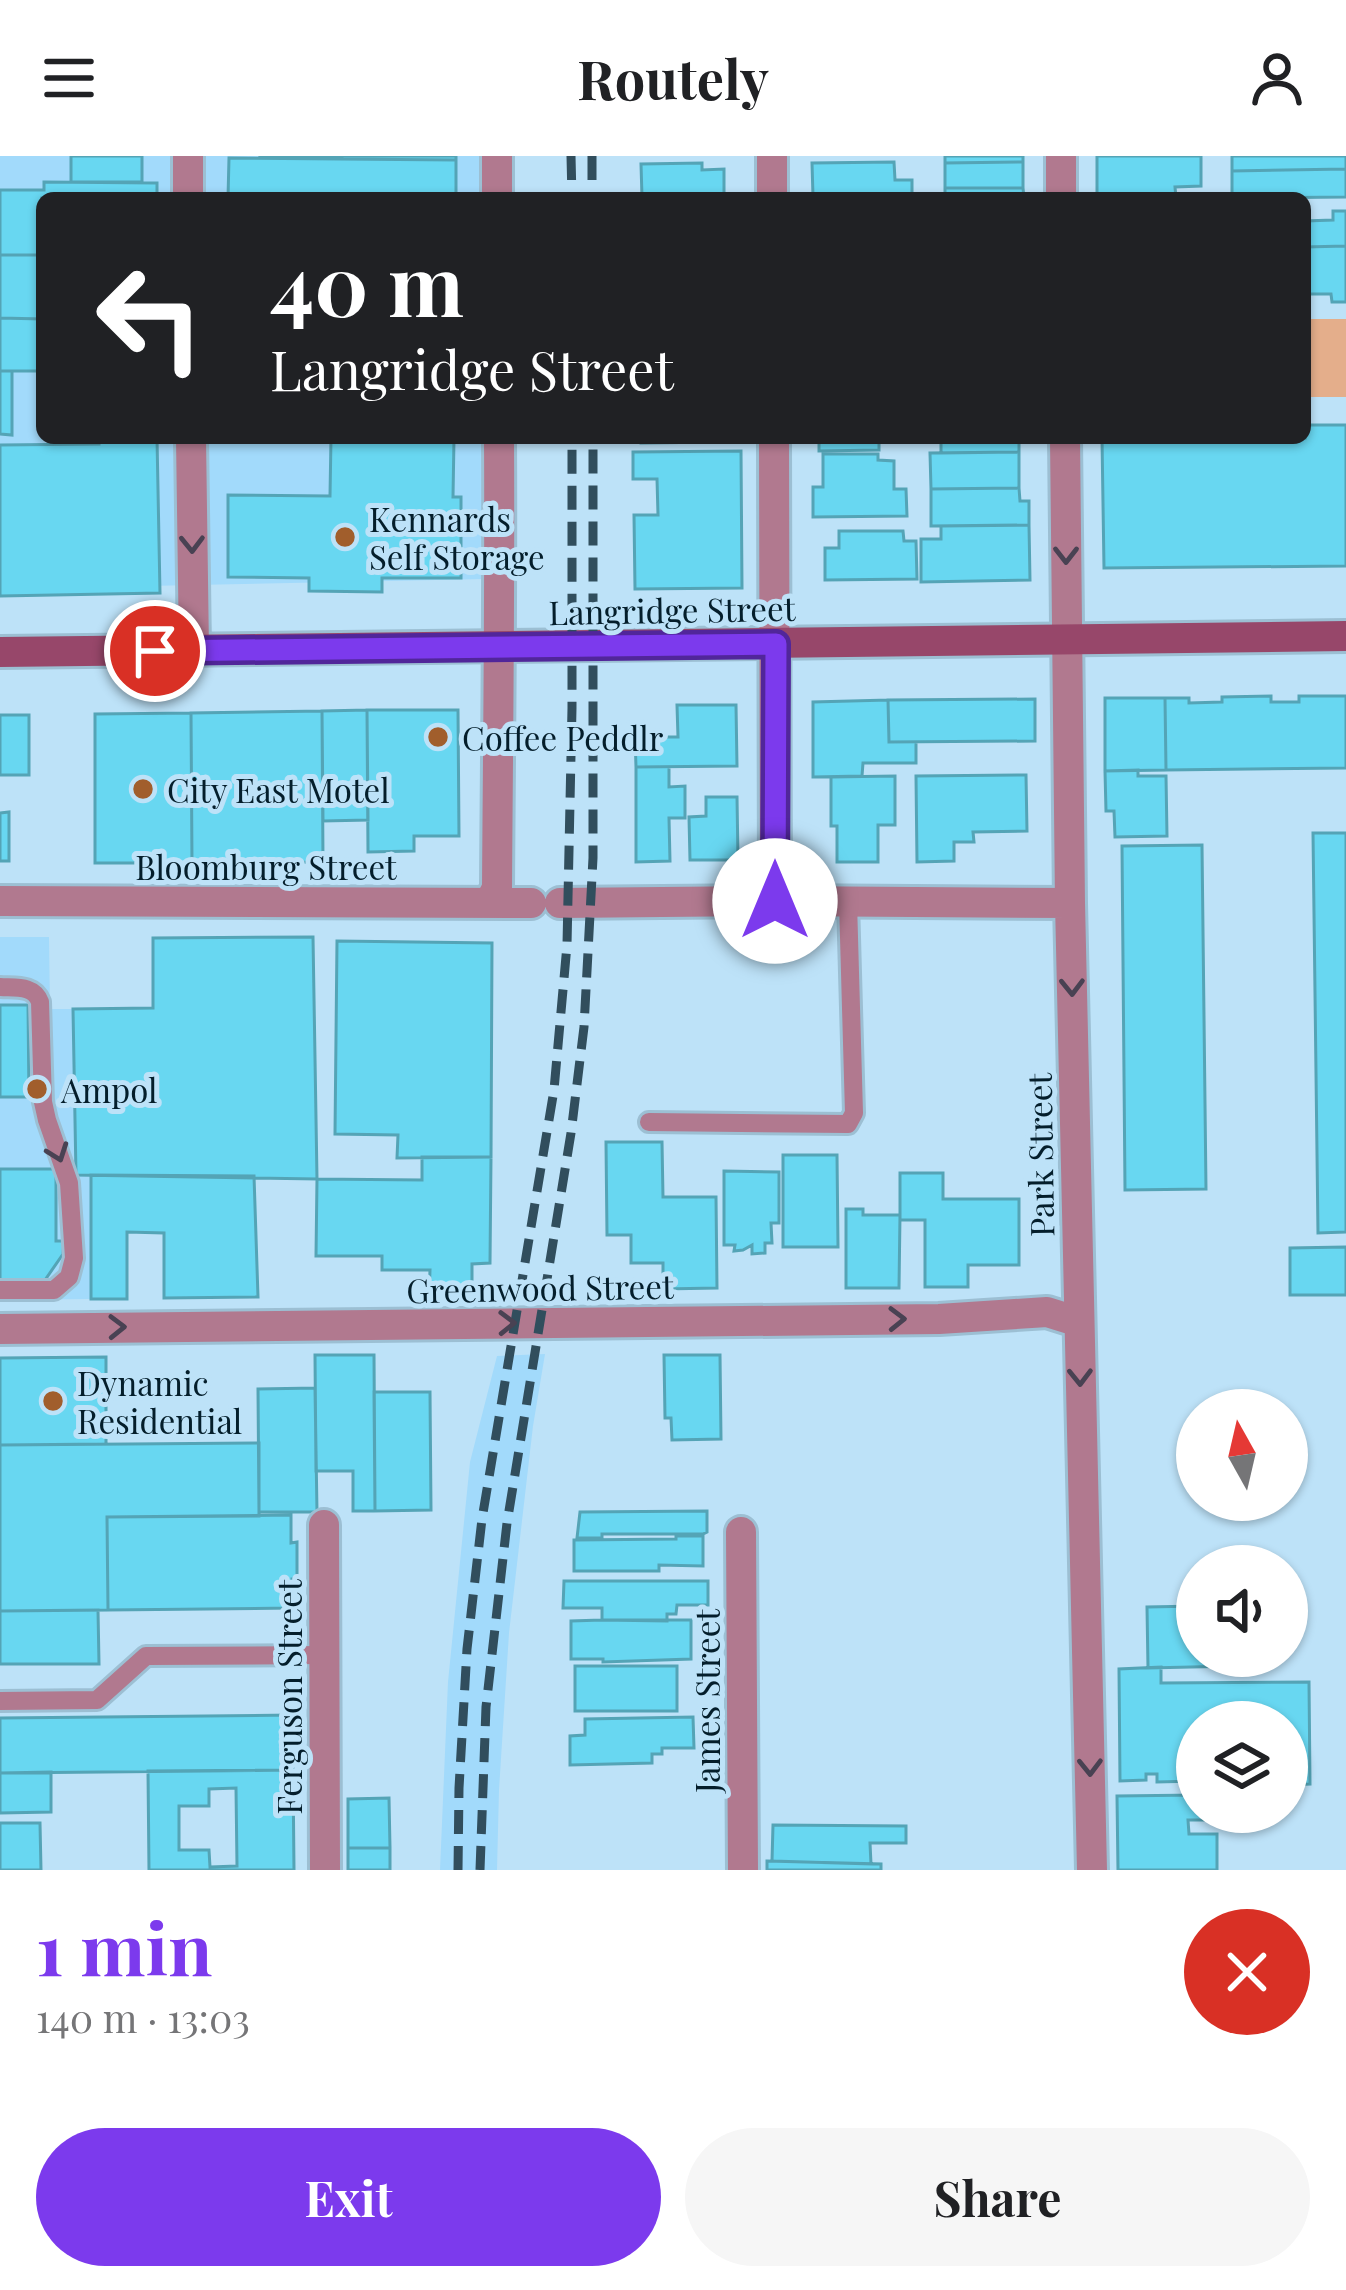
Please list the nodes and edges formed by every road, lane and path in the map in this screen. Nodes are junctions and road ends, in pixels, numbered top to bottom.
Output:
1 (188, 156) edge
2 (496, 156) edge
3 (772, 156) edge
4 (1061, 156) edge
5 (188, 192) edge
6 (497, 192) edge
7 (772, 192) edge
8 (1061, 192) edge
9 (191, 444) edge
10 (499, 444) edge
11 (774, 444) edge
12 (1065, 444) edge
13 (1346, 636) edge
14 (1066, 640) junction
15 (776, 644) junction
16 (497, 648) junction
17 (194, 650) junction
18 (0, 652) edge
19 (0, 901) edge
20 (775, 901) junction
21 (490, 902) junction
22 (848, 902) junction
23 (1070, 903) junction
24 (0, 987) edge
25 (649, 1122) dead end
26 (0, 1290) edge
27 (1078, 1322) junction
28 (0, 1329) edge
29 (324, 1525) dead end
30 (741, 1532) dead end
31 (324, 1655) junction
32 (0, 1701) edge
33 (325, 1870) edge
34 (743, 1870) edge
35 (1092, 1870) edge

1 - 5 street
2 - 6 street
3 - 7 street
4 - 8 street
9 -> 17 street
10 - 16 street
11 - 15 street
12 -> 14 street, Park Street
13 - 14 street, Langridge Street
14 - 15 street, Langridge Street
14 - 23 street, Park Street
15 - 16 street, Langridge Street
15 - 20 street
16 - 17 street, Langridge Street
16 - 21 street
17 - 18 street, Langridge Street
19 - 21 street, Bloomburg Street
20 - 21 street, Bloomburg Street
20 - 22 street, Bloomburg Street
22 - 23 street, Bloomburg Street
22 - 25 lane
23 -> 27 street, Park Street
24 -> 26 lane
28 -> 27 street, Greenwood Street
27 -> 35 street, Park Street
29 - 31 street, Ferguson Street
30 - 34 street, James Street
31 - 32 lane
31 - 33 street, Ferguson Street

